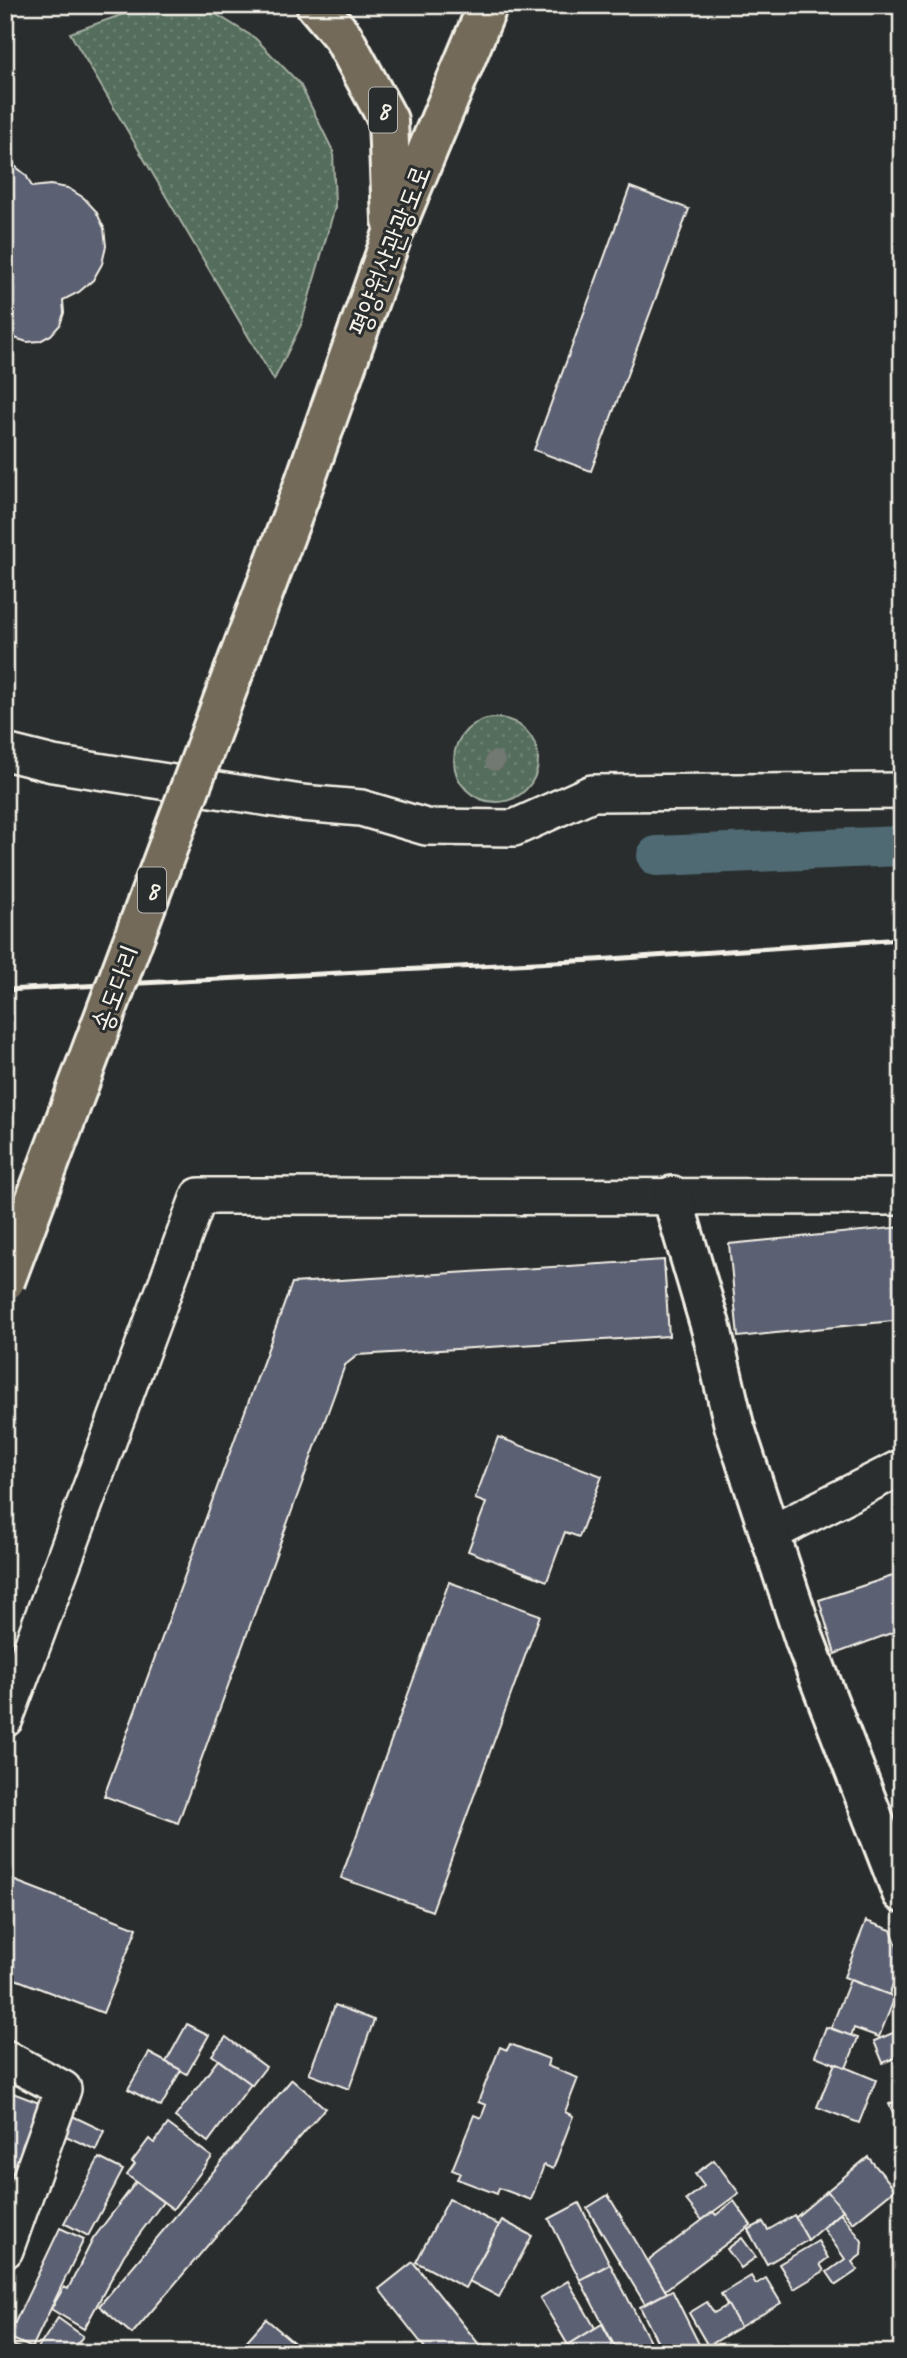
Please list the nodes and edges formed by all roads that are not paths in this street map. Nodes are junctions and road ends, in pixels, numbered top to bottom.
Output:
1 (316, 5) edge
2 (488, 5) edge
3 (393, 233) junction
4 (299, 498) joint
5 (5, 752) edge
6 (902, 791) edge
7 (672, 1196) junction
8 (902, 1197) edge
9 (5, 1281) edge
10 (902, 1467) edge
11 (770, 1534) junction
12 (5, 1719) edge
13 (902, 1893) edge
14 (5, 2057) edge
15 (5, 2250) edge

1 - 3 highway, 8
2 - 3 highway, 평양원산관광도로 / 8
3 - 4 highway, 평양원산관광도로 / 8
4 - 9 highway, 송도다리 / 8, bridge
5 - 6 street
7 - 8 street
7 - 11 street
7 - 12 street
10 - 11 street
11 - 13 street
14 - 15 street

